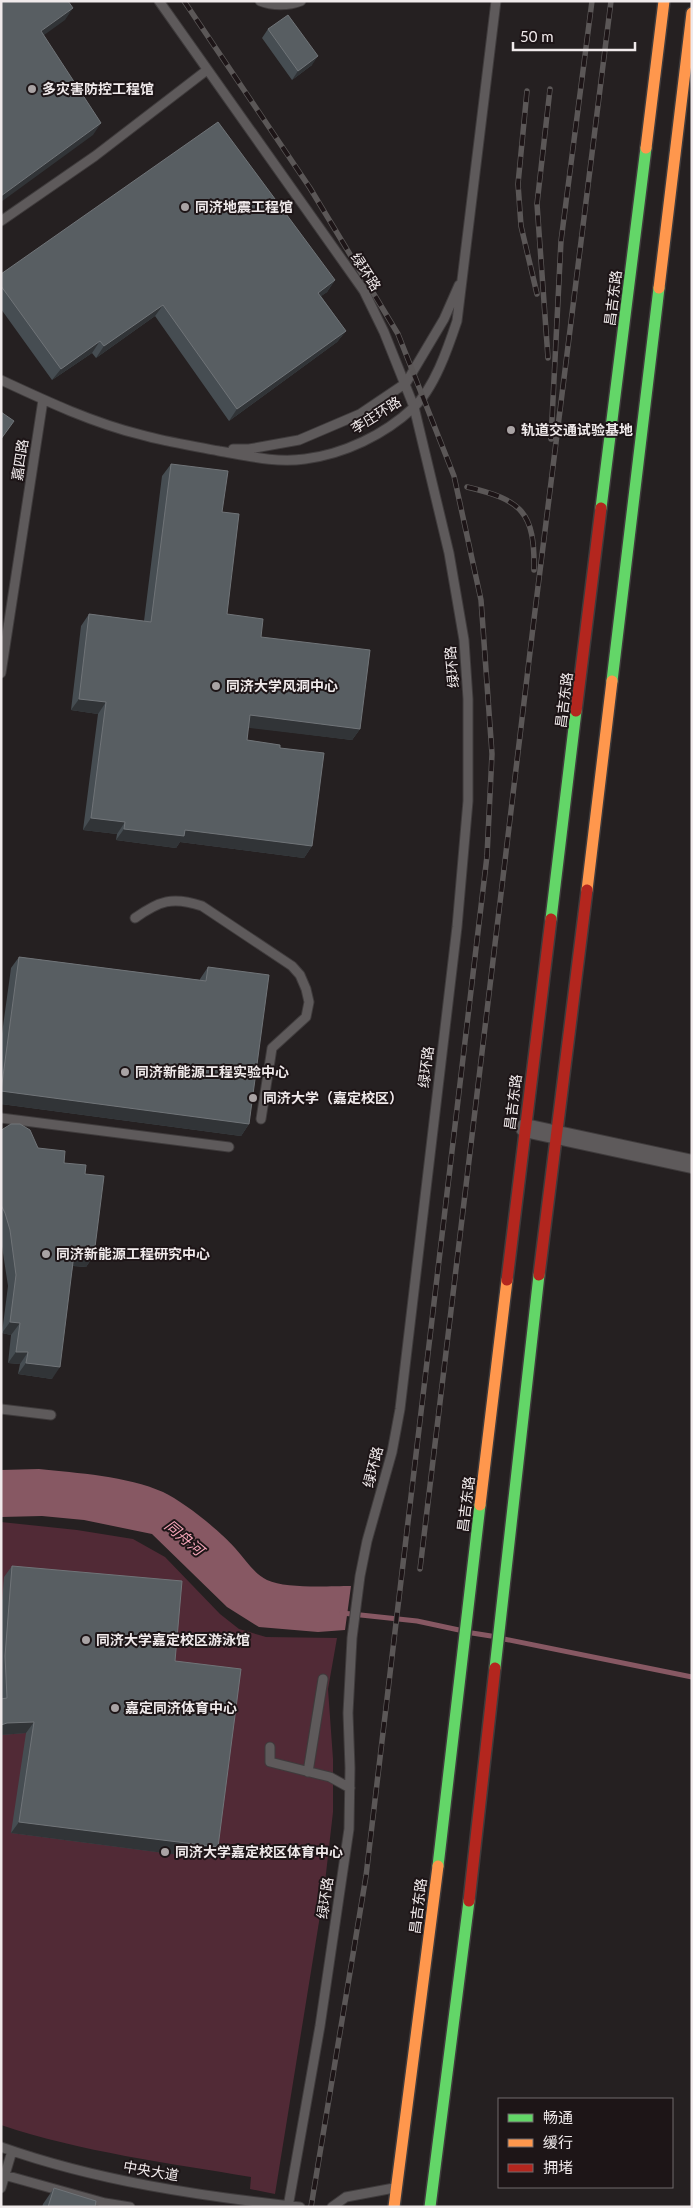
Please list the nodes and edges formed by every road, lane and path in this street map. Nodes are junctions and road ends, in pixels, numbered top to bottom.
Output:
1 (158, 1) edge
2 (260, 1) edge
3 (300, 1) edge
4 (496, 1) edge
5 (664, 1) edge
6 (692, 13) edge
7 (208, 70) junction
8 (1, 221) edge
9 (463, 276) junction
10 (1, 380) edge
11 (406, 383) junction
12 (43, 400) junction
13 (414, 407) junction
14 (213, 450) junction
15 (1, 673) edge
16 (135, 918) dead end
17 (1, 1118) edge
18 (261, 1119) dead end
19 (525, 1128) junction
20 (557, 1135) junction
21 (229, 1147) dead end
22 (692, 1164) edge
23 (1, 1409) edge
24 (51, 1415) dead end
25 (323, 1679) dead end
26 (270, 1747) dead end
27 (308, 1772) junction
28 (350, 1788) junction
29 (1, 2147) edge
30 (12, 2151) junction
31 (3, 2175) edge
32 (397, 2187) junction
33 (1, 2188) edge
34 (288, 2206) edge
35 (130, 2207) edge
36 (300, 2207) edge
37 (332, 2207) edge
38 (394, 2207) edge
39 (430, 2207) edge

1 - 7 lane, 绿环路
2 - 3 lane
4 - 9 lane, 李庄环路
5 - 19 street, 昌吉东路
6 - 20 street
7 - 8 lane
7 - 11 lane, 绿环路
9 - 11 lane, 李庄环路
9 - 13 lane, 李庄环路
10 - 12 lane, 李庄环路
11 - 13 lane, 绿环路
11 - 14 lane, 李庄环路
12 - 14 lane, 李庄环路
12 - 15 lane, 嘉四路
13 - 14 lane, 李庄环路
13 - 28 lane, 绿环路
16 - 18 lane
17 - 21 lane
19 - 20 street
19 - 32 street, 昌吉东路
20 - 22 street
20 - 39 street
23 - 24 lane
25 - 27 lane
26 - 27 lane
27 - 28 lane
28 - 34 lane, 绿环路
29 - 30 lane, 中央大道
30 - 31 lane
30 - 34 lane, 中央大道
31 - 33 lane
31 - 35 lane
32 - 37 lane
32 - 38 street, 昌吉东路
34 - 36 lane, 中央大道

